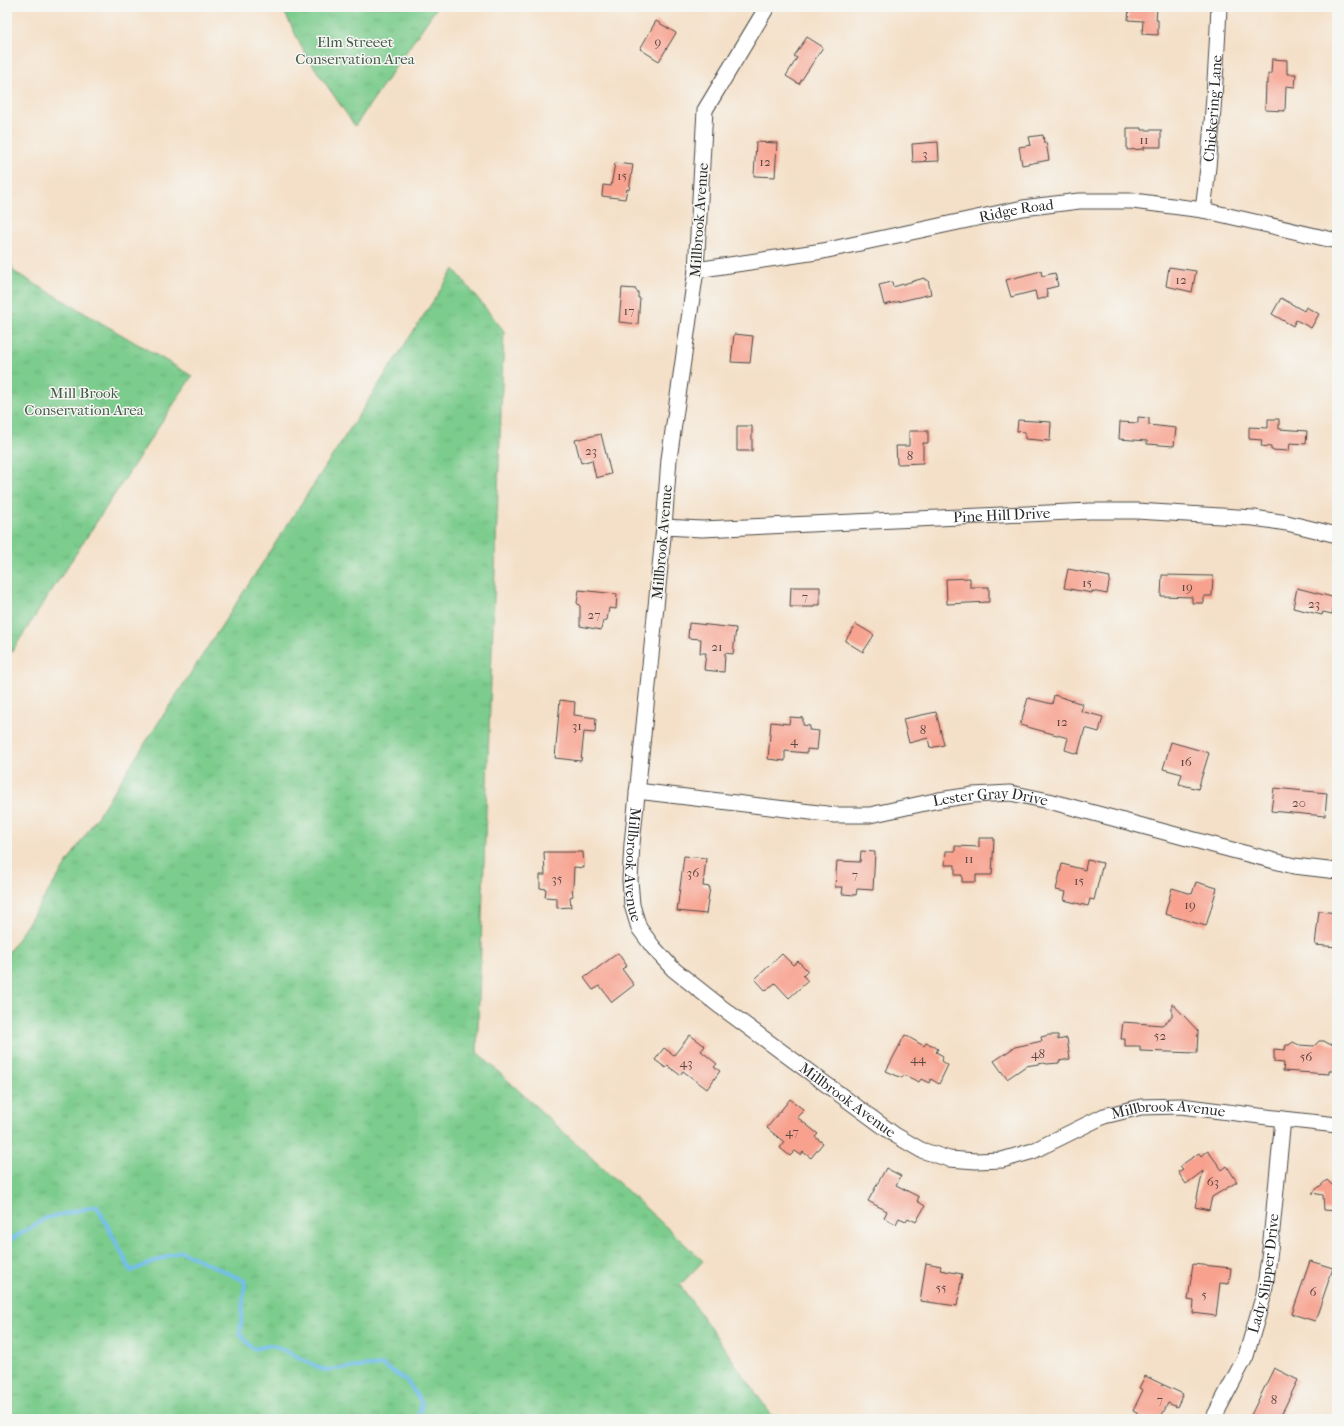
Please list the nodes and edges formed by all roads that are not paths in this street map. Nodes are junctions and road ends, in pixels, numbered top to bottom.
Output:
1 (767, 7) edge
2 (1219, 7) edge
3 (1203, 210) junction
4 (1337, 241) edge
5 (696, 270) junction
6 (664, 527) junction
7 (1337, 535) edge
8 (637, 791) junction
9 (1337, 871) edge
10 (1283, 1119) junction
11 (1337, 1125) edge
12 (1214, 1419) edge

1 - 5 street, Millbrook Avenue
2 - 3 street, Chickering Lane
3 - 4 street, Ridge Road
3 - 5 street, Ridge Road
5 - 6 street, Millbrook Avenue
6 - 7 street, Pine Hill Drive
6 - 8 street, Millbrook Avenue
8 - 9 street, Lester Gray Drive
8 - 10 street, Millbrook Avenue
10 - 11 street, Millbrook Avenue
10 - 12 street, Lady Slipper Drive

